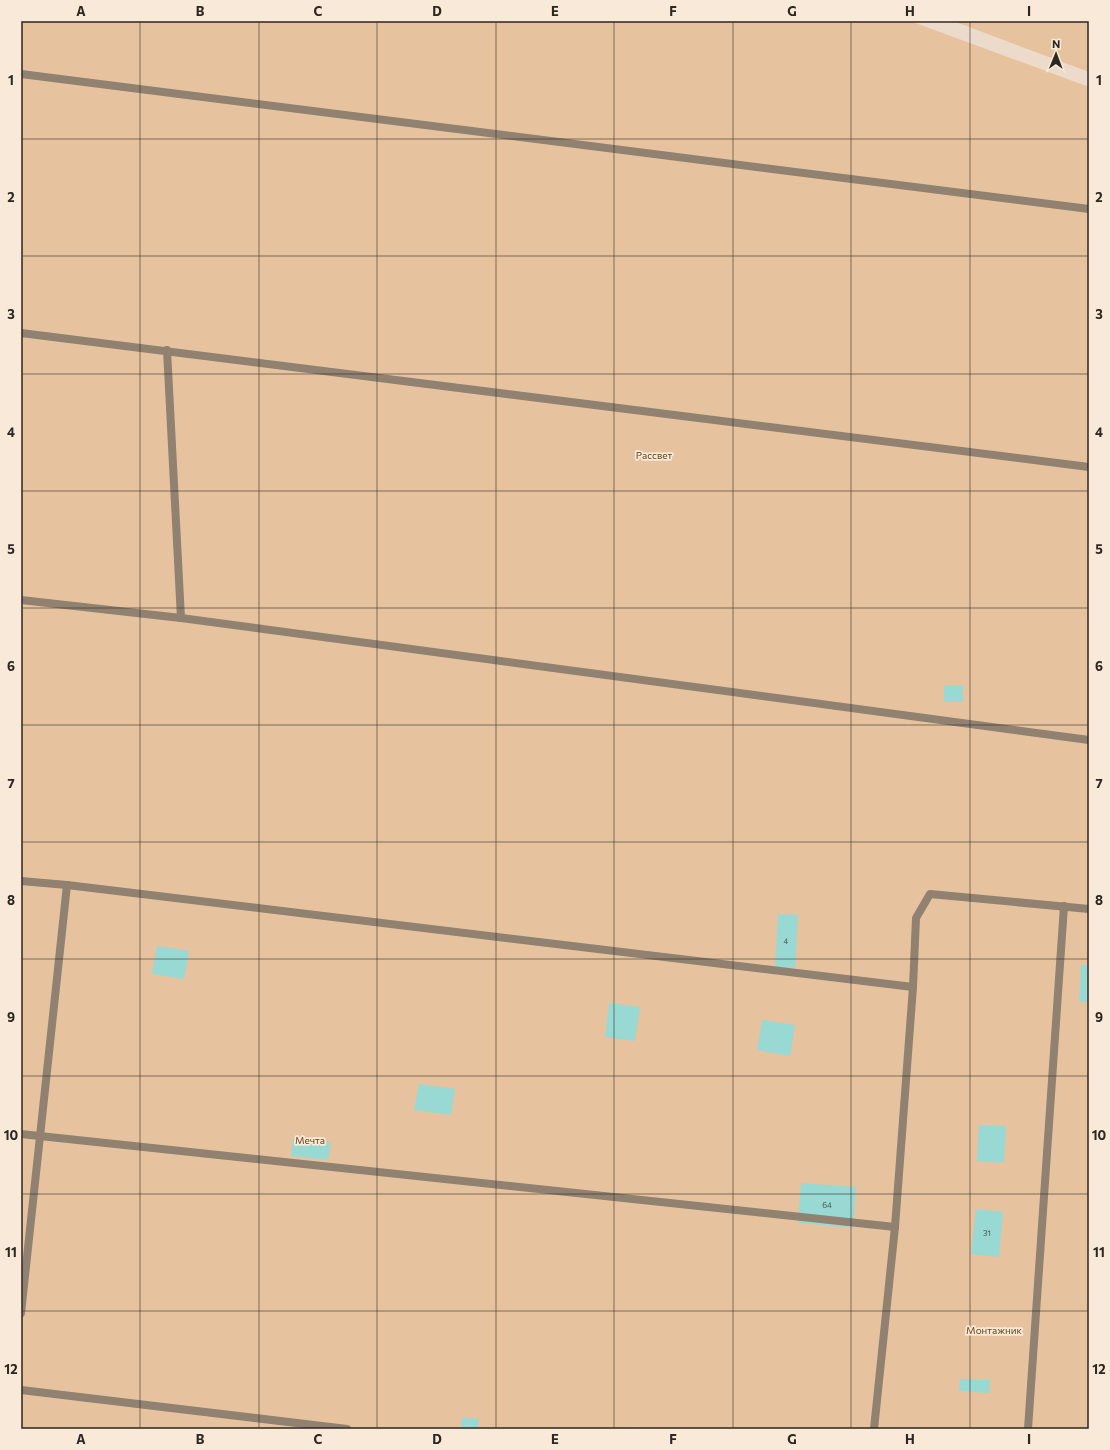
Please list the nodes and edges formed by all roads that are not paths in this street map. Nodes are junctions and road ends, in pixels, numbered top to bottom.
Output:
1 (21, 74) edge
2 (1089, 209) edge
3 (21, 333) edge
4 (167, 350) junction
5 (1089, 467) edge
6 (21, 600) edge
7 (181, 618) junction
8 (1089, 740) edge
9 (21, 881) edge
10 (67, 885) junction
11 (1064, 906) junction
12 (1089, 909) edge
13 (913, 987) junction
14 (21, 1134) edge
15 (40, 1136) junction
16 (894, 1227) junction
17 (21, 1313) edge
18 (21, 1390) edge
19 (347, 1429) edge
20 (874, 1429) edge
21 (1028, 1429) edge

1 - 2 lane
3 - 4 lane
4 - 5 lane
4 - 7 lane
6 - 7 lane
7 - 8 lane
9 - 10 lane
10 - 13 lane
10 - 15 lane
11 - 12 lane
11 - 13 lane
11 - 21 lane
13 - 16 lane
14 - 15 lane
15 - 16 lane
15 - 17 lane
16 - 20 lane
18 - 19 lane

